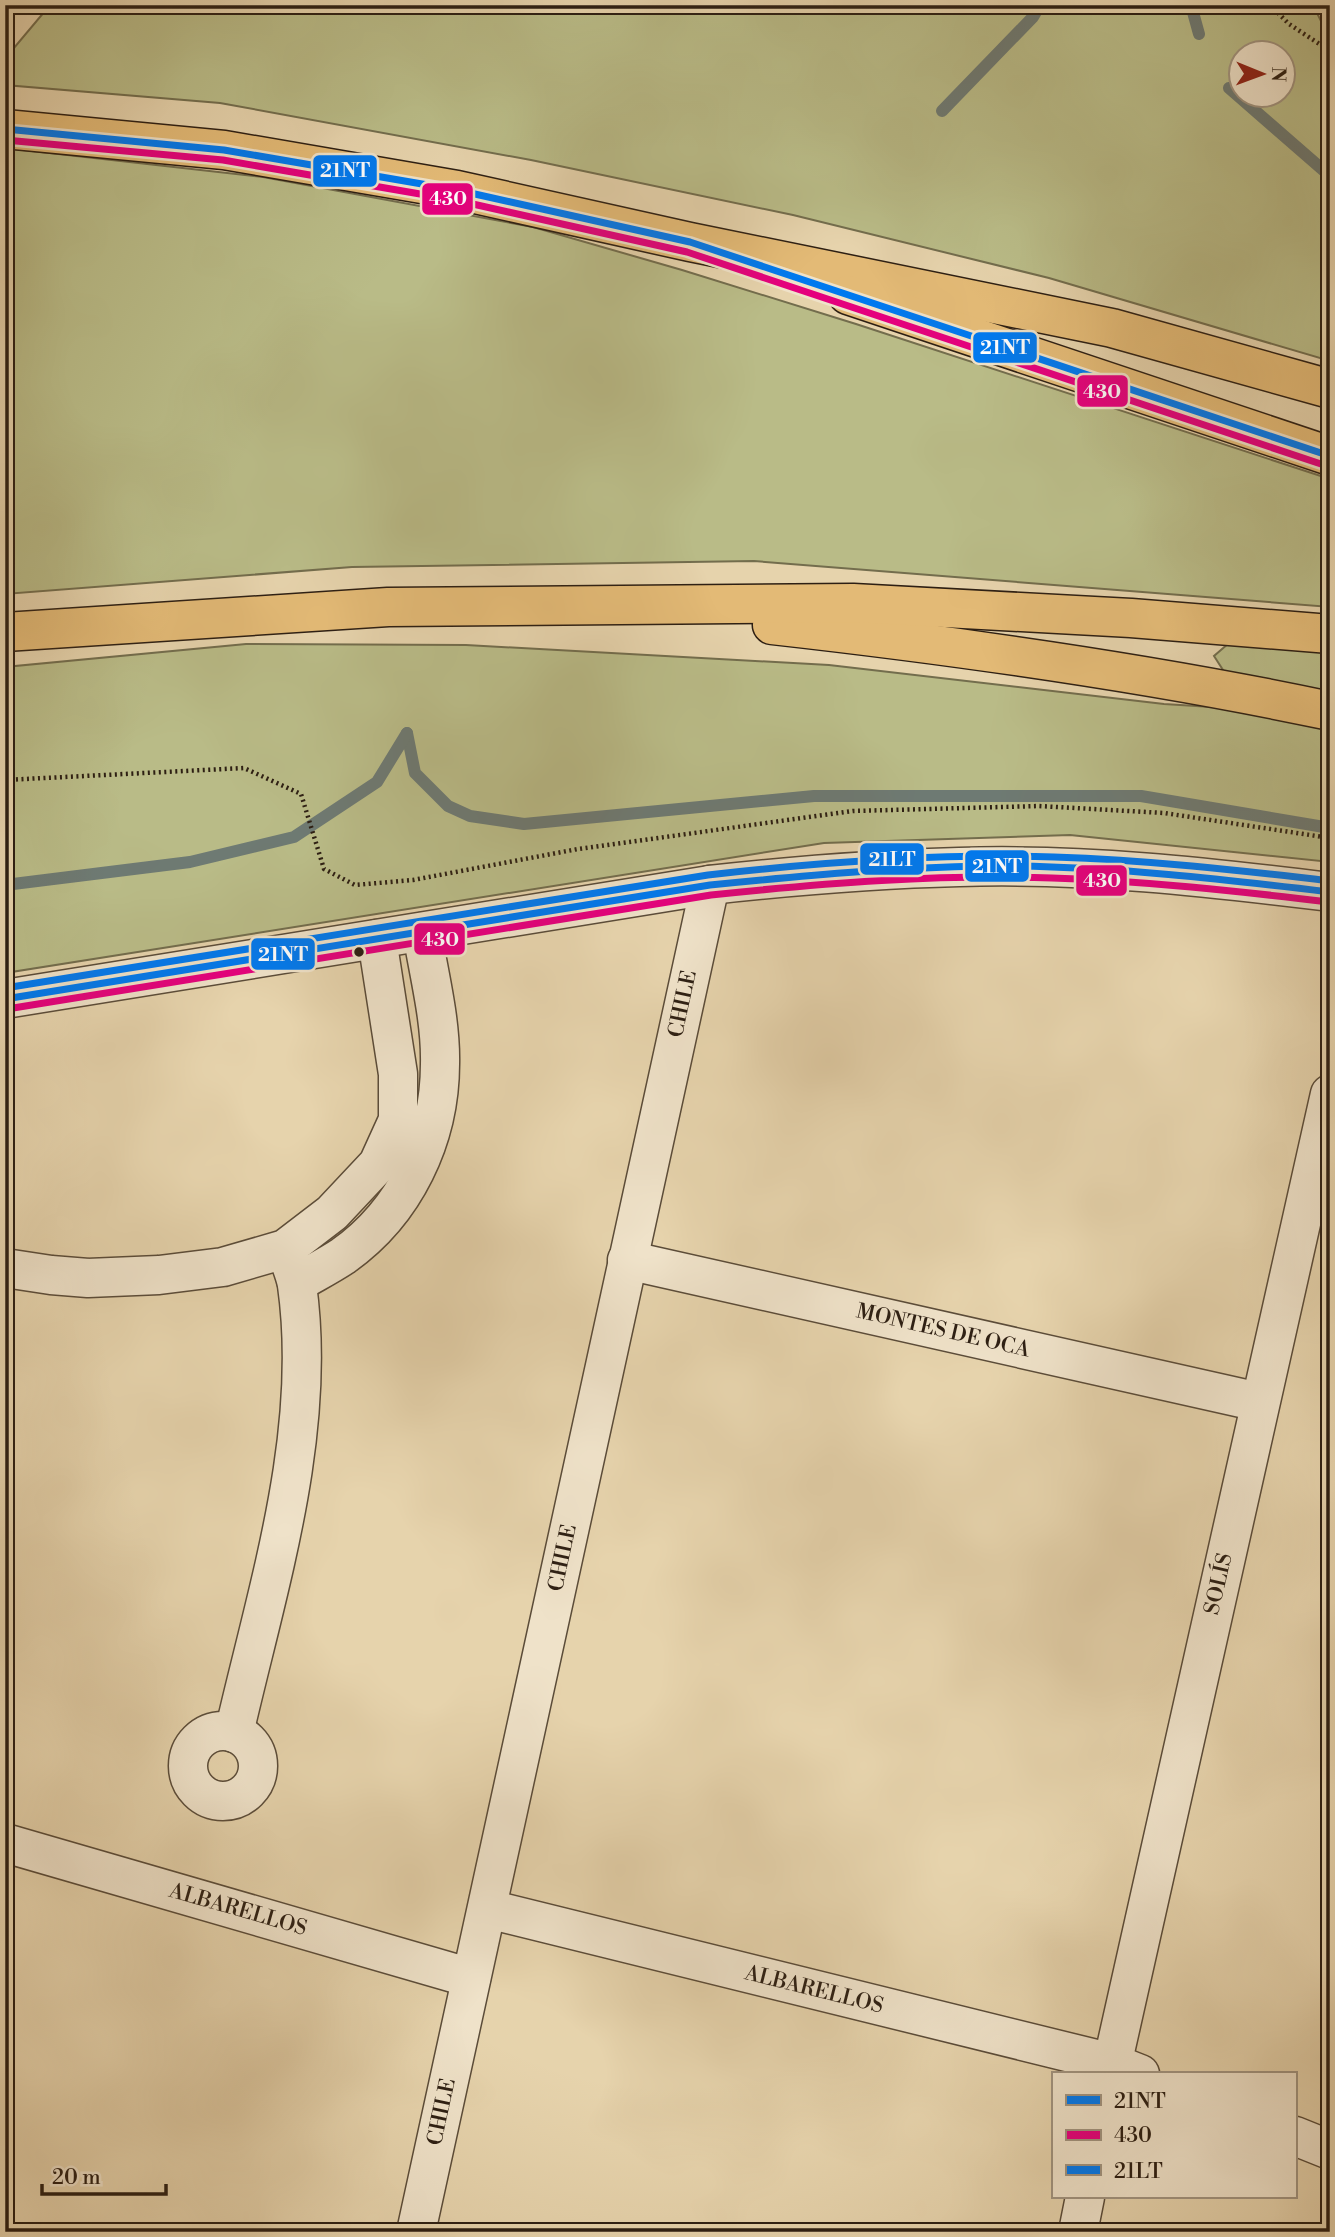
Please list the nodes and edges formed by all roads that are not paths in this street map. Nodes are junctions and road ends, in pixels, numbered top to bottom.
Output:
1 (5, 129) edge
2 (690, 242) junction
3 (1330, 389) edge
4 (1330, 456) edge
5 (617, 607) junction
6 (5, 632) edge
7 (1330, 634) edge
8 (1330, 711) edge
9 (710, 885) junction
10 (1330, 892) edge
11 (422, 932) junction
12 (377, 939) junction
13 (5, 999) edge
14 (1330, 1094) edge
15 (627, 1261) junction
16 (291, 1266) junction
17 (5, 1268) edge
18 (1259, 1402) junction
19 (234, 1733) dead end
20 (5, 1843) edge
21 (488, 1909) junction
22 (471, 1978) junction
23 (1121, 2071) edge
24 (1296, 2136) edge
25 (1330, 2150) edge
26 (1085, 2198) edge
27 (416, 2232) edge
28 (1078, 2232) edge

1 - 2 highway
2 - 3 highway
2 - 4 highway
5 - 6 highway
5 - 7 highway
5 - 8 highway
9 - 10 street
9 - 11 street
9 - 15 street, CHILE
11 - 12 street
11 - 16 street
12 - 13 street
12 - 16 street
14 - 18 street, SOLÍS
15 - 18 street, MONTES DE OCA
15 - 21 street, CHILE
16 - 17 street
16 - 19 street
18 - 23 street, SOLÍS
20 - 22 street, ALBARELLOS
21 - 22 street, CHILE
21 - 23 street, ALBARELLOS
22 - 27 street, CHILE
24 - 25 street
26 - 28 street

